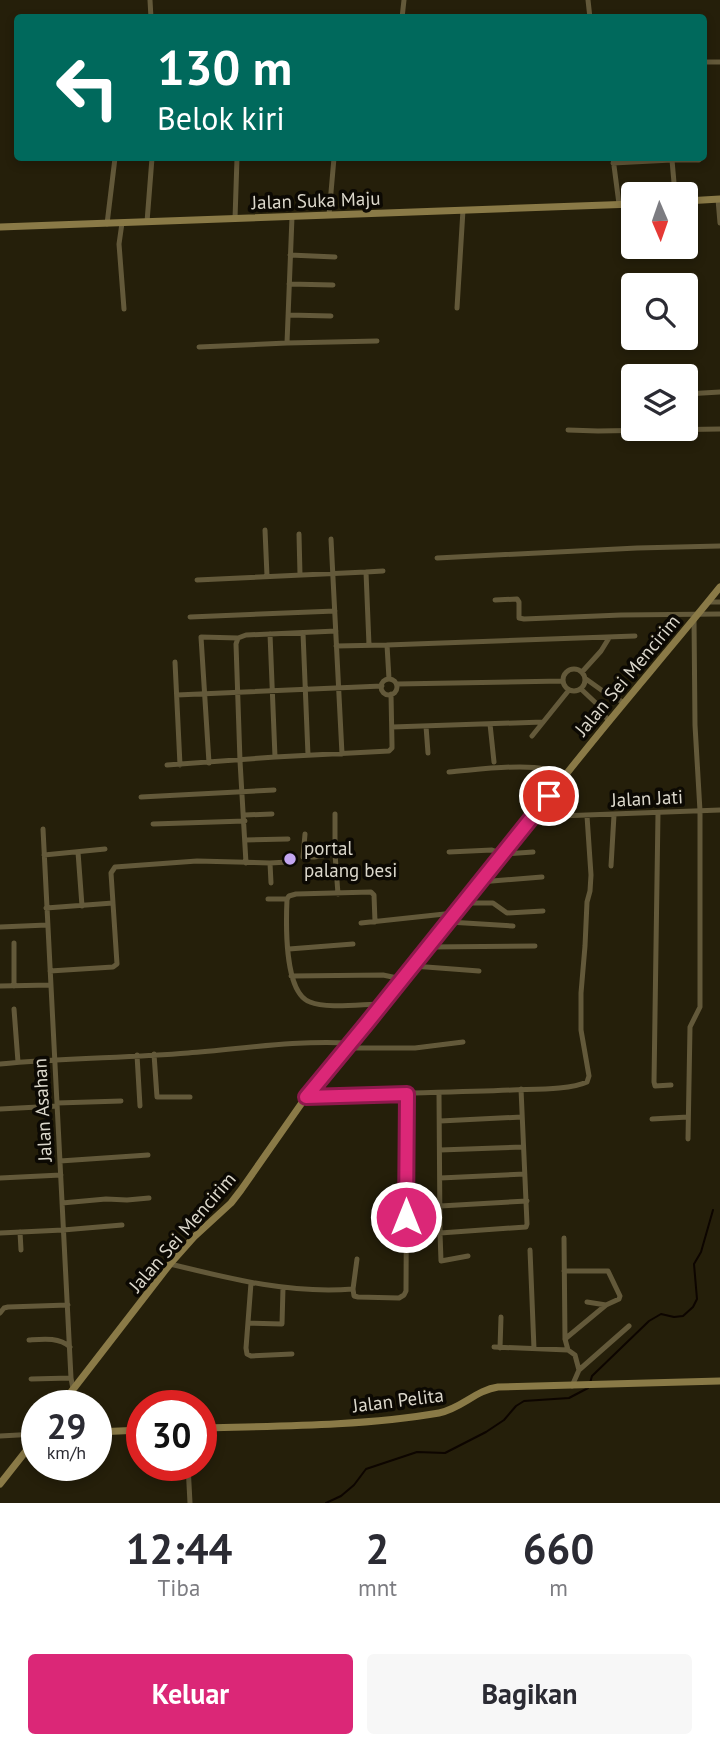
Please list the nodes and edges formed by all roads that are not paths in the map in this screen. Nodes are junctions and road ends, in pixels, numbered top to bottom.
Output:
1 (115, 161) edge
2 (152, 161) edge
3 (237, 161) edge
4 (334, 161) edge
5 (613, 161) edge
6 (672, 161) edge
7 (674, 182) edge
8 (719, 199) edge
9 (698, 200) edge
10 (620, 204) joint
11 (463, 210) junction
12 (329, 215) junction
13 (292, 217) junction
14 (235, 219) junction
15 (148, 222) junction
16 (122, 223) junction
17 (720, 223) edge
18 (107, 224) junction
19 (3, 227) edge
20 (290, 255) junction
21 (335, 257) dead end
22 (289, 284) junction
23 (333, 285) dead end
24 (457, 308) dead end
25 (124, 309) dead end
26 (288, 315) junction
27 (331, 316) dead end
28 (377, 341) dead end
29 (287, 343) junction
30 (198, 347) dead end
31 (720, 392) edge
32 (698, 393) edge
33 (720, 429) edge
34 (568, 430) dead end
35 (265, 530) dead end
36 (299, 534) dead end
37 (331, 539) dead end
38 (720, 546) edge
39 (437, 558) dead end
40 (383, 571) dead end
41 (366, 572) junction
42 (333, 573) junction
43 (300, 575) junction
44 (267, 576) junction
45 (197, 580) dead end
46 (720, 587) edge
47 (495, 600) dead end
48 (708, 602) junction
49 (720, 602) edge
50 (335, 611) junction
51 (720, 614) edge
52 (190, 617) dead end
53 (696, 617) junction
54 (335, 631) junction
55 (303, 633) junction
56 (270, 634) junction
57 (635, 636) dead end
58 (238, 638) junction
59 (609, 638) junction
60 (369, 645) junction
61 (387, 645) junction
62 (336, 646) junction
63 (175, 662) dead end
64 (582, 672) junction
65 (389, 679) junction
66 (586, 679) junction
67 (563, 681) junction
68 (397, 684) junction
69 (382, 687) junction
70 (339, 689) junction
71 (569, 690) junction
72 (581, 690) junction
73 (271, 691) junction
74 (304, 691) junction
75 (238, 692) junction
76 (204, 693) junction
77 (391, 694) junction
78 (607, 694) junction
79 (177, 695) junction
80 (623, 702) junction
81 (598, 705) junction
82 (543, 722) junction
83 (609, 722) junction
84 (490, 724) junction
85 (426, 726) junction
86 (392, 727) junction
87 (532, 736) dead end
88 (428, 753) dead end
89 (342, 754) junction
90 (308, 755) junction
91 (275, 757) junction
92 (240, 761) junction
93 (494, 762) dead end
94 (209, 763) junction
95 (167, 765) dead end
96 (180, 765) junction
97 (449, 772) dead end
98 (564, 775) junction
99 (274, 790) dead end
100 (242, 791) junction
101 (141, 797) dead end
102 (720, 810) edge
103 (700, 811) junction
104 (658, 813) junction
105 (272, 814) dead end
106 (335, 814) dead end
107 (614, 815) junction
108 (587, 816) junction
109 (533, 817) junction
110 (245, 818) junction
111 (153, 824) dead end
112 (43, 829) dead end
113 (305, 834) dead end
114 (288, 839) dead end
115 (245, 840) junction
116 (105, 849) dead end
117 (78, 852) junction
118 (449, 852) dead end
119 (533, 852) dead end
120 (335, 854) junction
121 (503, 854) junction
122 (44, 855) junction
123 (288, 862) dead end
124 (246, 863) junction
125 (270, 863) junction
126 (611, 866) dead end
127 (542, 877) dead end
128 (480, 882) junction
129 (271, 883) dead end
130 (338, 894) junction
131 (268, 899) dead end
132 (287, 899) junction
133 (113, 903) junction
134 (463, 903) junction
135 (82, 906) junction
136 (46, 908) junction
137 (543, 911) dead end
138 (454, 914) junction
139 (375, 922) junction
140 (449, 922) junction
141 (361, 923) dead end
142 (47, 925) junction
143 (513, 926) dead end
144 (0, 927) edge
145 (14, 943) dead end
146 (352, 944) dead end
147 (536, 946) dead end
148 (428, 947) junction
149 (289, 949) junction
150 (413, 966) junction
151 (50, 971) junction
152 (479, 971) dead end
153 (291, 976) junction
154 (402, 979) junction
155 (51, 985) junction
156 (0, 986) edge
157 (14, 986) junction
158 (382, 1004) junction
159 (14, 1009) dead end
160 (463, 1042) dead end
161 (347, 1045) junction
162 (154, 1054) junction
163 (137, 1055) junction
164 (55, 1060) junction
165 (19, 1062) junction
166 (0, 1064) edge
167 (671, 1085) dead end
168 (521, 1089) junction
169 (439, 1093) junction
170 (407, 1094) junction
171 (190, 1097) dead end
172 (306, 1097) junction
173 (121, 1101) dead end
174 (57, 1104) junction
175 (140, 1106) dead end
176 (0, 1109) edge
177 (522, 1117) junction
178 (688, 1117) junction
179 (652, 1119) dead end
180 (440, 1121) junction
181 (688, 1139) dead end
182 (523, 1147) junction
183 (440, 1150) junction
184 (148, 1155) dead end
185 (60, 1161) junction
186 (525, 1174) junction
187 (61, 1175) junction
188 (0, 1178) edge
189 (440, 1178) junction
190 (149, 1198) dead end
191 (527, 1201) junction
192 (62, 1203) junction
193 (440, 1206) junction
194 (122, 1225) dead end
195 (63, 1230) junction
196 (20, 1232) junction
197 (0, 1233) edge
198 (440, 1233) junction
199 (564, 1238) dead end
200 (21, 1250) dead end
201 (530, 1250) dead end
202 (468, 1256) dead end
203 (358, 1259) dead end
204 (170, 1264) junction
205 (564, 1271) junction
206 (251, 1283) junction
207 (283, 1288) junction
208 (353, 1289) junction
209 (587, 1301) dead end
210 (68, 1305) junction
211 (606, 1305) junction
212 (0, 1313) edge
213 (501, 1317) dead end
214 (248, 1323) junction
215 (629, 1326) dead end
216 (565, 1339) junction
217 (29, 1340) dead end
218 (70, 1347) junction
219 (534, 1349) junction
220 (568, 1350) junction
221 (292, 1354) dead end
222 (579, 1370) junction
223 (71, 1378) junction
224 (31, 1379) dead end
225 (720, 1381) edge
226 (572, 1385) junction
227 (73, 1389) joint
228 (217, 1427) edge
229 (21, 1435) edge
230 (0, 1436) edge
231 (21, 1456) edge
232 (189, 1481) edge
233 (0, 1484) edge
234 (190, 1503) edge

1 - 18 street
2 - 15 street
3 - 14 street
4 - 12 street
5 - 10 street
6 - 7 street
8 - 9 street
8 - 17 street
10 - 11 street, Jalan Suka Maju
11 - 12 street, Jalan Suka Maju
11 - 24 street
12 - 13 street, Jalan Suka Maju
13 - 14 street, Jalan Suka Maju
13 - 20 street
14 - 15 street, Jalan Suka Maju
15 - 16 street, Jalan Suka Maju
16 - 18 street, Jalan Suka Maju
16 - 25 street
18 - 19 street, Jalan Suka Maju
20 - 21 street
20 - 22 street
22 - 23 street
22 - 26 street
26 - 27 street
26 - 29 street
28 - 29 street
29 - 30 street
31 - 32 street
33 - 34 street
35 - 44 street
36 - 43 street
37 - 42 street
38 - 39 street
40 - 41 street
41 - 42 street
41 - 60 street
42 - 43 street
42 - 50 street
43 - 44 street
44 - 45 street
46 - 48 street, Jalan Sei Mencirim
47 - 53 street
48 - 49 street
48 - 53 street, Jalan Sei Mencirim
50 - 52 street
50 - 54 street
51 - 53 street
53 - 80 street, Jalan Sei Mencirim
53 - 103 street
54 - 55 street
54 - 62 street
55 - 56 street
55 - 74 street
56 - 58 street
56 - 73 street
57 - 59 street
58 - 75 street
58 - 76 street
59 - 61 street
59 - 64 street
60 - 61 street
60 - 62 street
61 - 65 street
62 - 70 street
63 - 79 street
64 - 66 street
64 - 67 street
65 - 68 street
65 - 69 street
66 - 72 street
66 - 78 street
67 - 68 street
67 - 71 street
68 - 77 street
69 - 70 street
69 - 77 street
70 - 74 street
70 - 89 street
71 - 72 street
71 - 82 street
72 - 81 street
73 - 74 street
73 - 75 street
73 - 91 street
74 - 90 street
75 - 76 street
75 - 92 street
76 - 79 street
76 - 94 street
77 - 86 street
78 - 80 street
78 - 81 street
79 - 96 street
80 - 83 street, Jalan Sei Mencirim
81 - 83 street
82 - 84 street
82 - 87 street
83 - 98 street, Jalan Sei Mencirim
84 - 85 street
84 - 93 street
85 - 86 street
85 - 88 street
86 - 89 street
89 - 90 street
90 - 91 street
91 - 92 street
92 - 94 street
92 - 100 street
94 - 96 street
95 - 96 street
97 - 98 street
98 - 109 street, Jalan Sei Mencirim
99 - 100 street
100 - 101 street
100 - 110 street
102 - 103 street, Jalan Jati
103 - 104 street, Jalan Jati
103 - 178 street
104 - 107 street, Jalan Jati
104 - 167 street
105 - 110 street
106 - 120 street
107 - 108 street, Jalan Jati
107 - 126 street
108 - 109 street, Jalan Jati
108 - 168 street
109 - 121 street, Jalan Sei Mencirim
110 - 111 street
110 - 115 street
112 - 122 street, Jalan Asahan
113 - 120 street
114 - 115 street
115 - 124 street
116 - 117 street
117 - 122 street
117 - 135 street
118 - 121 street
119 - 121 street
120 - 130 street
121 - 128 street, Jalan Sei Mencirim
122 - 136 street, Jalan Asahan
123 - 125 street
124 - 125 street
124 - 133 street
125 - 129 street
127 - 128 street
128 - 134 street, Jalan Sei Mencirim
130 - 132 street
130 - 139 street
131 - 132 street
132 - 149 street
133 - 135 street
133 - 151 street
134 - 137 street
134 - 138 street, Jalan Sei Mencirim
135 - 136 street
136 - 142 street, Jalan Asahan
138 - 139 street
138 - 140 street, Jalan Sei Mencirim
139 - 141 street
140 - 143 street
140 - 148 street, Jalan Sei Mencirim
142 - 144 street
142 - 151 street, Jalan Asahan
145 - 157 street
146 - 149 street
147 - 148 street
148 - 150 street, Jalan Sei Mencirim
149 - 153 street
150 - 152 street
150 - 154 street, Jalan Sei Mencirim
151 - 155 street, Jalan Asahan
153 - 154 street
153 - 158 street
154 - 158 street, Jalan Sei Mencirim
155 - 157 street
155 - 164 street, Jalan Asahan
156 - 157 street
158 - 161 street, Jalan Sei Mencirim
159 - 165 street
160 - 161 street
161 - 162 street
161 - 172 street, Jalan Sei Mencirim
162 - 163 street
162 - 171 street
163 - 164 street
163 - 175 street
164 - 165 street
164 - 174 street, Jalan Asahan
165 - 166 street
168 - 169 street
168 - 177 street
169 - 170 street
169 - 180 street
170 - 172 street
170 - 208 street
172 - 204 street, Jalan Sei Mencirim
173 - 174 street
174 - 176 street
174 - 185 street, Jalan Asahan
177 - 180 street
177 - 182 street
178 - 179 street
178 - 181 street
180 - 183 street
182 - 183 street
182 - 186 street
183 - 189 street
184 - 185 street
185 - 187 street, Jalan Asahan
186 - 189 street
186 - 191 street
187 - 188 street
187 - 192 street, Jalan Asahan
189 - 193 street
190 - 192 street
191 - 193 street
191 - 198 street
192 - 195 street, Jalan Asahan
193 - 198 street
194 - 195 street
195 - 196 street
195 - 210 street, Jalan Asahan
196 - 197 street
196 - 200 street
198 - 202 street
199 - 205 street
201 - 219 street
203 - 208 street
204 - 206 street
204 - 227 street, Jalan Sei Mencirim
205 - 211 street
205 - 216 street
206 - 207 street
206 - 214 street
207 - 208 street
207 - 214 street
209 - 211 street
210 - 212 street
210 - 218 street, Jalan Asahan
211 - 216 street
213 - 219 street
214 - 221 street
215 - 222 street
216 - 220 street
217 - 218 street
218 - 223 street, Jalan Asahan
219 - 220 street
220 - 222 street
222 - 226 street
223 - 224 street
223 - 227 street, Jalan Asahan
225 - 226 street, Jalan Pelita
226 - 228 street, Jalan Pelita
229 - 230 street
231 - 233 street
232 - 234 street

